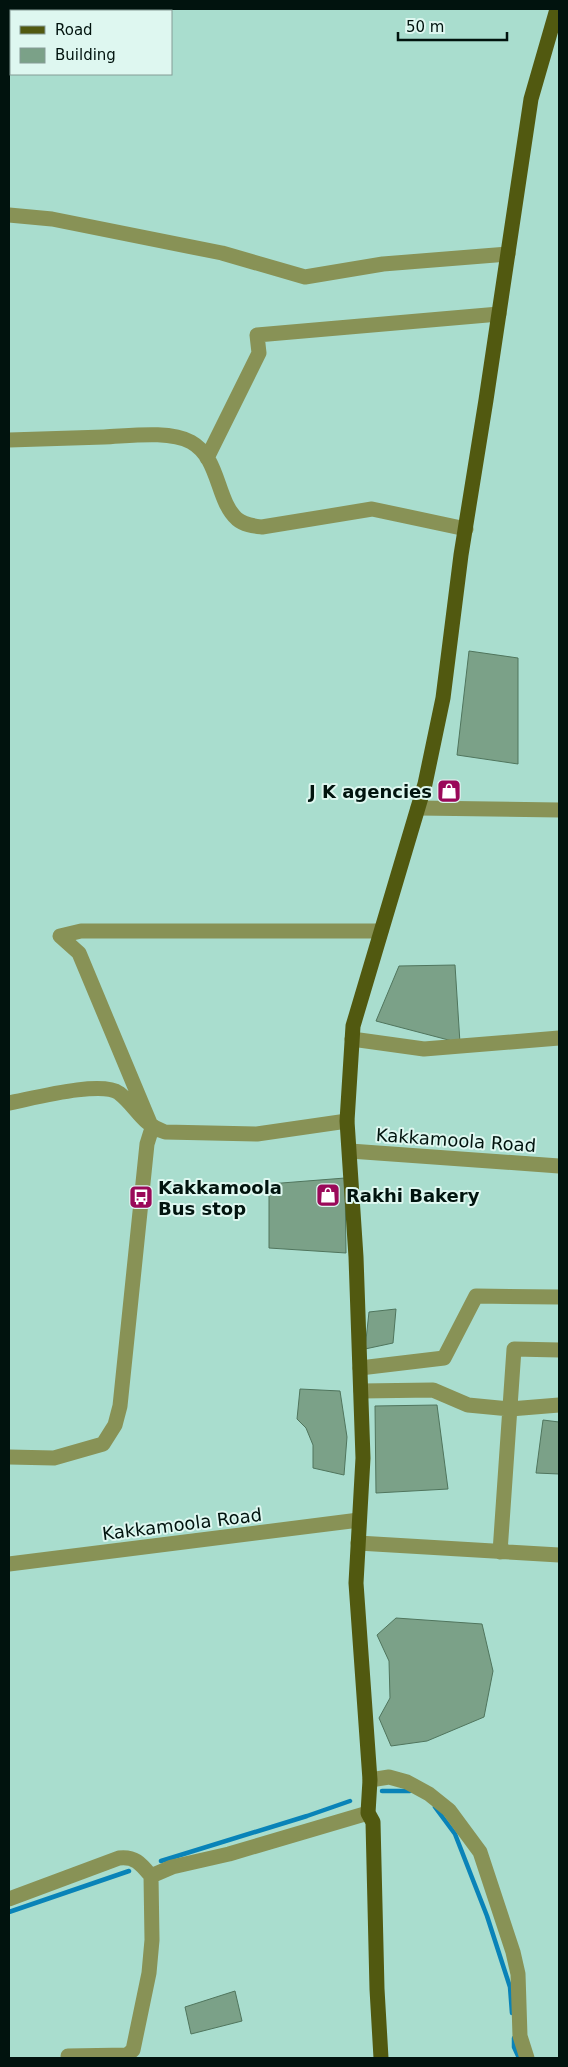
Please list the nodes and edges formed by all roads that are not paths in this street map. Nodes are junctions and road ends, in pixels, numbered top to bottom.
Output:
1 (557, 9) edge
2 (9, 215) edge
3 (508, 254) junction
4 (499, 314) junction
5 (9, 440) edge
6 (206, 458) junction
7 (466, 529) junction
8 (418, 808) junction
9 (559, 810) edge
10 (381, 931) junction
11 (559, 1038) edge
12 (352, 1039) junction
13 (9, 1103) edge
14 (347, 1121) junction
15 (152, 1128) junction
16 (350, 1151) junction
17 (559, 1166) edge
18 (559, 1298) edge
19 (559, 1350) edge
20 (360, 1368) junction
21 (361, 1390) junction
22 (559, 1405) edge
23 (510, 1409) junction
24 (9, 1457) edge
25 (359, 1520) junction
26 (358, 1543) junction
27 (500, 1552) junction
28 (559, 1555) edge
29 (9, 1564) edge
30 (370, 1780) junction
31 (368, 1813) junction
32 (151, 1876) junction
33 (9, 1899) edge
34 (68, 2056) dead end
35 (381, 2058) edge
36 (527, 2058) edge

1 - 3 main road
2 - 3 street
3 - 4 main road
4 - 6 street
4 - 7 main road
5 - 6 street
6 - 7 street
7 - 8 main road
8 - 9 street
8 - 10 main road
10 - 12 main road
10 - 15 street
11 - 12 street
12 - 14 main road
13 - 15 street
14 - 15 street
14 - 16 main road
15 - 24 street
16 - 17 street, Kakkamoola Road
16 - 20 main road
18 - 20 street
19 - 23 street
20 - 21 main road
21 - 23 street
21 - 25 main road
22 - 23 street
23 - 27 street
25 - 26 main road
25 - 29 street, Kakkamoola Road
26 - 27 street
26 - 30 main road
27 - 28 street
30 - 31 main road
30 - 36 street
31 - 32 street
31 - 35 main road
32 - 33 street
32 - 34 street

